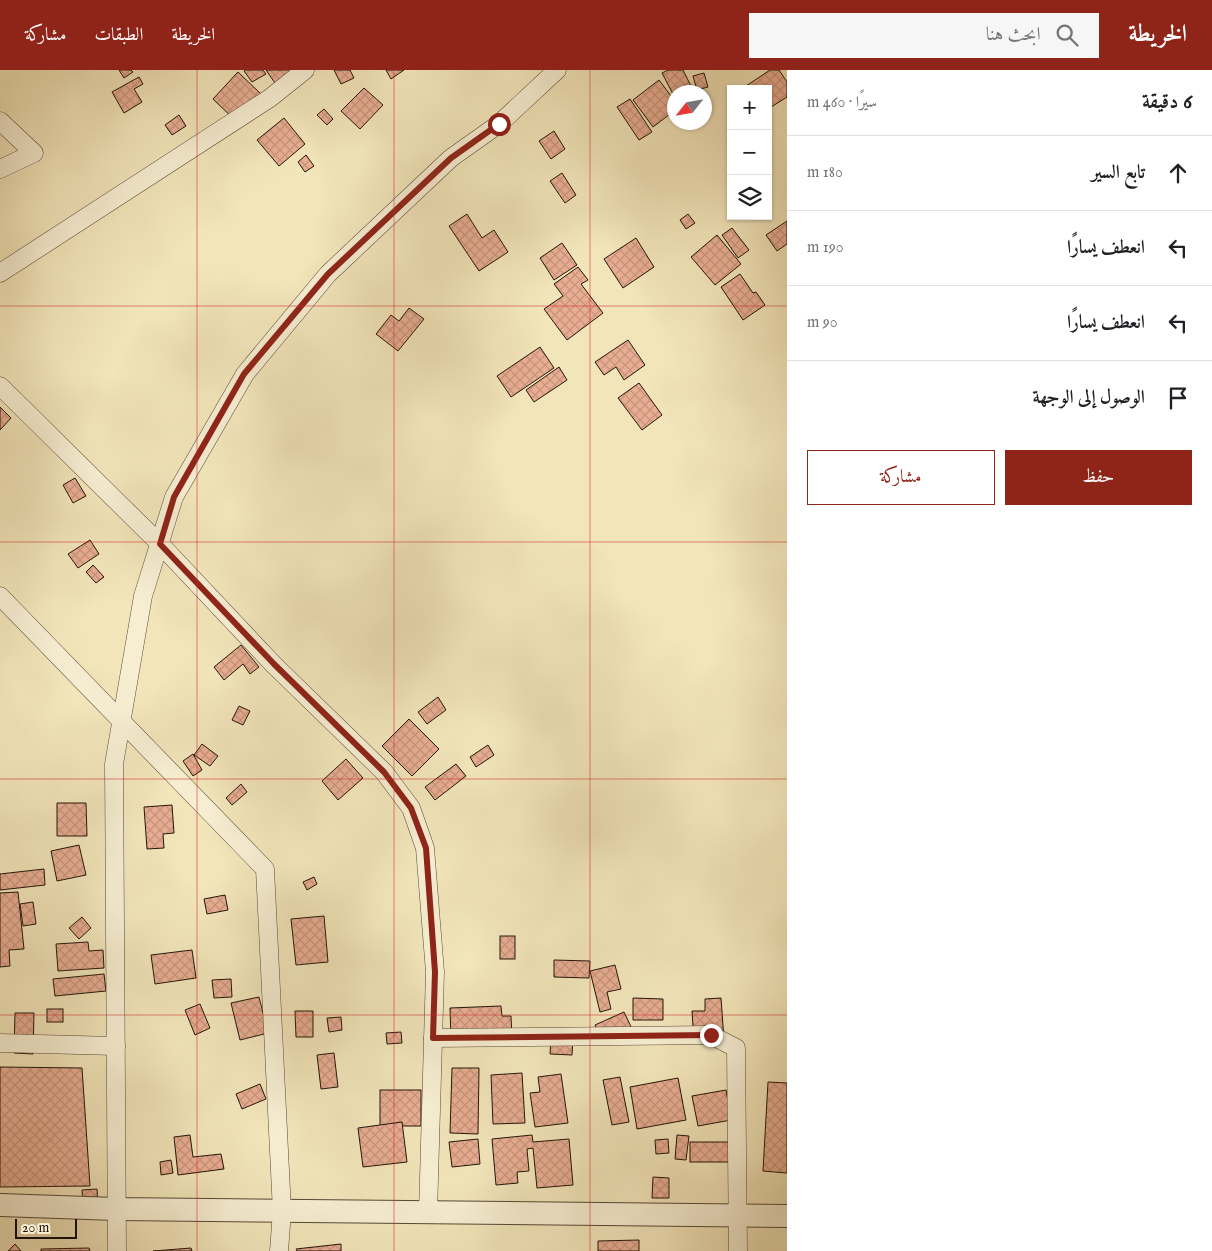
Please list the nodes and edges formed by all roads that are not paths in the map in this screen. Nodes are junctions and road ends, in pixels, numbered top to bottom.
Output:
1 (305, 70) edge
2 (557, 70) edge
3 (0, 121) edge
4 (0, 169) edge
5 (0, 273) edge
6 (0, 386) edge
7 (160, 544) junction
8 (0, 596) edge
9 (121, 721) junction
10 (433, 1038) junction
11 (0, 1043) edge
12 (116, 1046) junction
13 (0, 1205) edge
14 (116, 1209) junction
15 (282, 1211) junction
16 (428, 1213) junction
17 (738, 1216) junction
18 (787, 1216) edge
19 (117, 1251) edge
20 (279, 1251) edge
21 (738, 1251) edge

1 - 5 street
2 - 7 street
3 - 4 street
6 - 7 street
7 - 9 street
7 - 10 street
8 - 9 street
9 - 12 street
9 - 15 street
10 - 16 street
10 - 17 street
11 - 12 street
12 - 14 street
13 - 14 street
14 - 15 street
14 - 19 street
15 - 16 street
15 - 20 street
16 - 17 street
17 - 18 street
17 - 21 street

